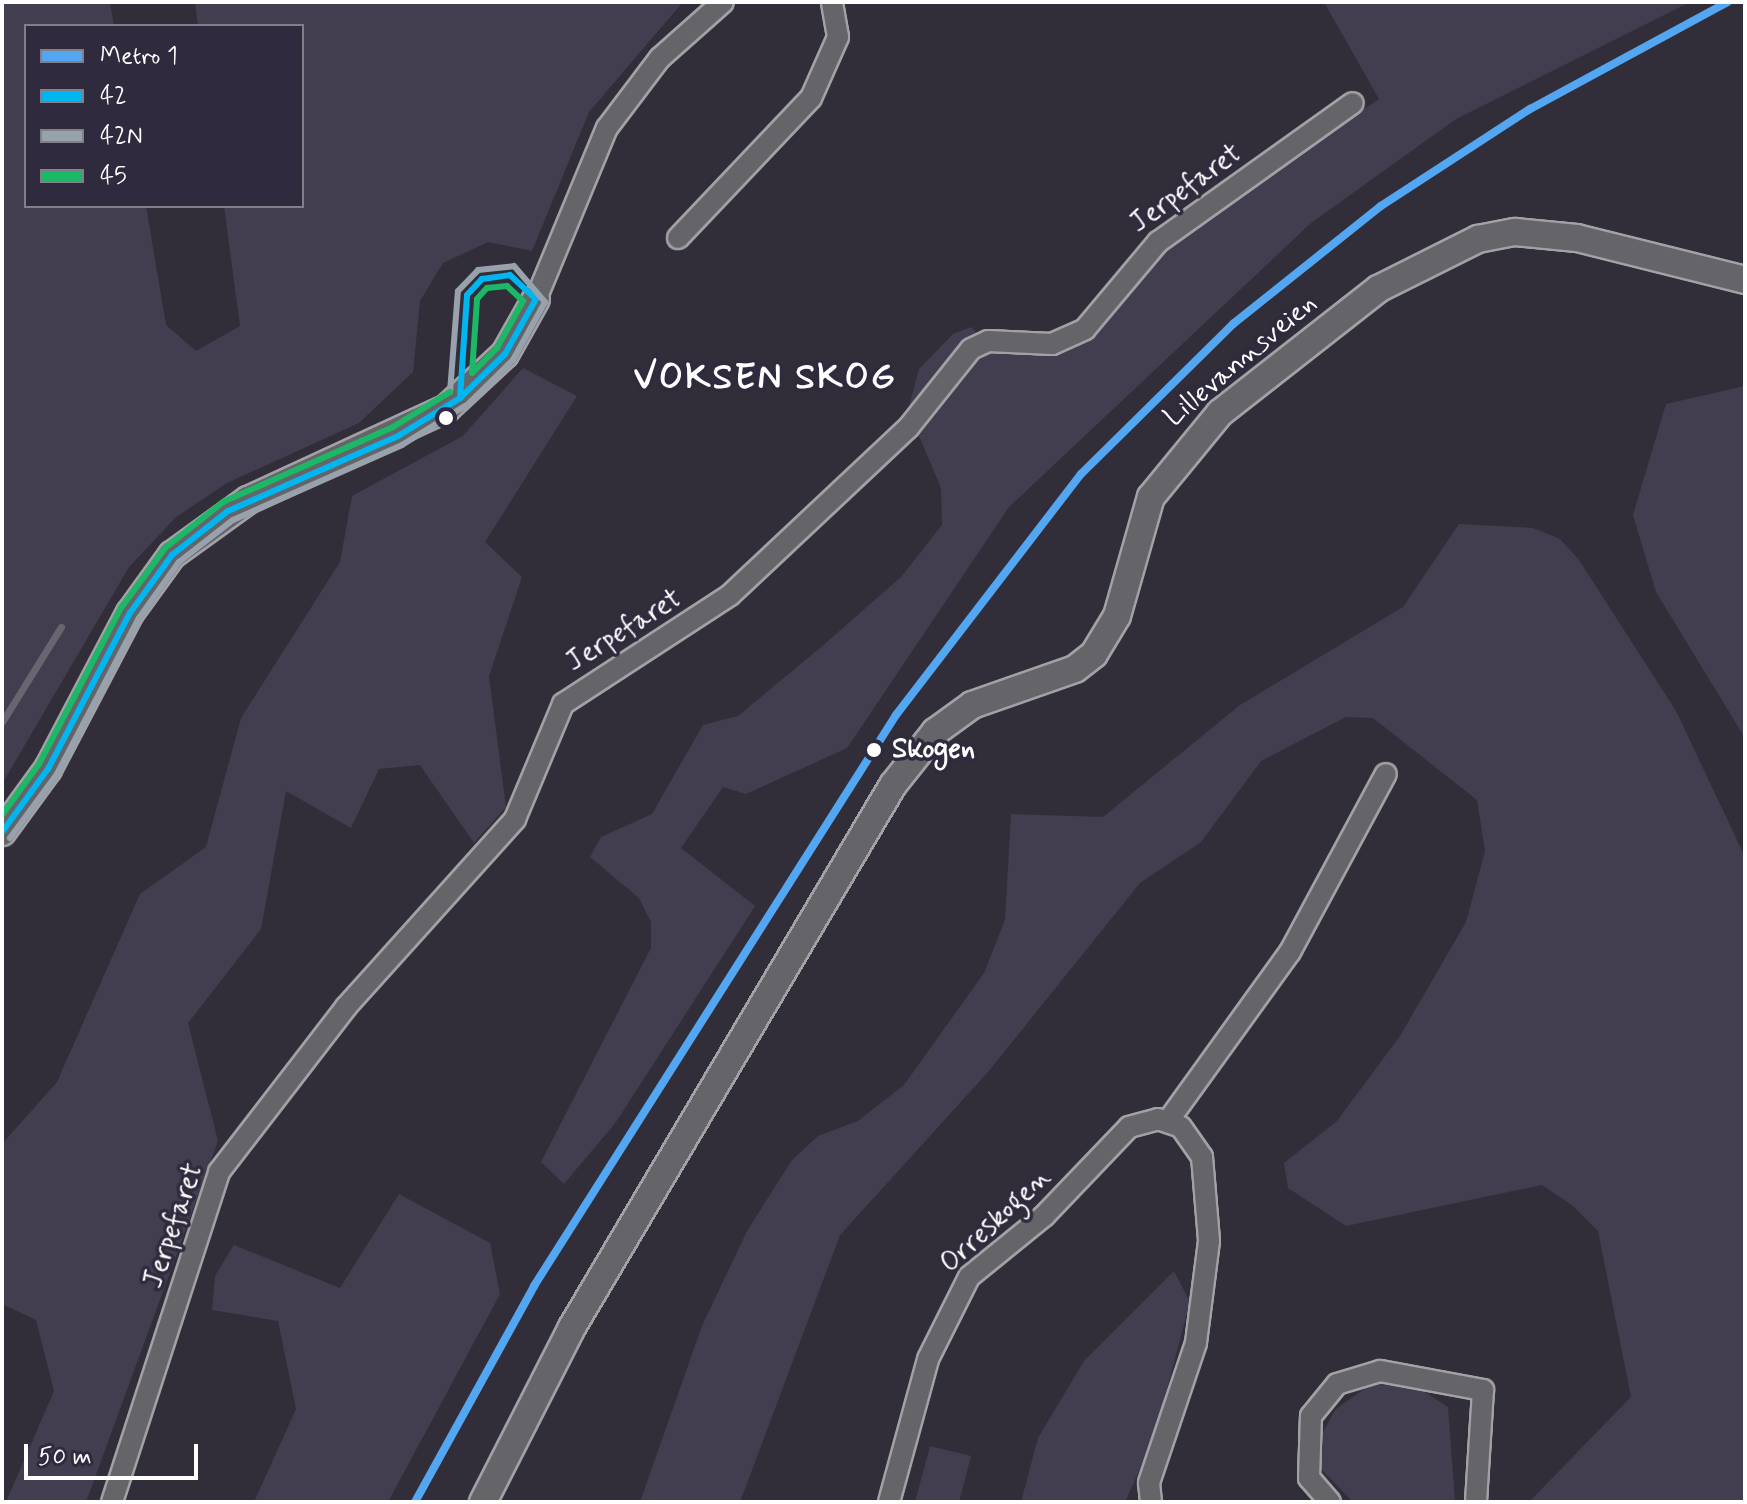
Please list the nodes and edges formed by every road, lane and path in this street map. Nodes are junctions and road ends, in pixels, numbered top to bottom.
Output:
1 (723, 2) edge
2 (832, 2) edge
3 (1353, 103) dead end
4 (678, 238) dead end
5 (1745, 280) edge
6 (536, 299) joint
7 (1386, 774) dead end
8 (2, 832) edge
9 (1168, 1121) junction
10 (112, 1502) edge
11 (483, 1502) edge
12 (889, 1502) edge
13 (1151, 1502) edge
14 (1330, 1502) edge
15 (1476, 1502) edge

1 - 6 street
2 - 4 street
3 - 10 street, Jerpefaret
5 - 11 street, Lillevannsveien
6 - 8 street
7 - 9 street
9 - 12 street, Orreskogen
9 - 13 street
14 - 15 street

